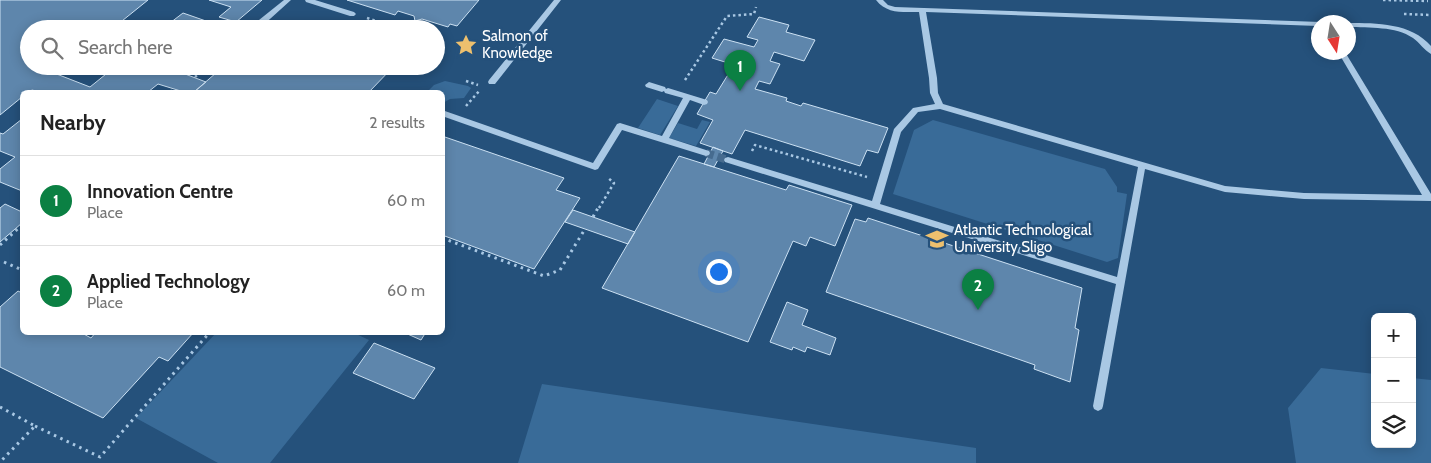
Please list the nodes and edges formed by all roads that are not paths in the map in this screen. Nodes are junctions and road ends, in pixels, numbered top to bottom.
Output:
1 (288, 0) edge
2 (308, 0) edge
3 (558, 0) edge
4 (879, 0) edge
5 (922, 10) junction
6 (352, 14) dead end
7 (264, 20) edge
8 (1311, 24) edge
9 (1356, 25) edge
10 (1431, 50) edge
11 (1346, 60) edge
12 (492, 82) road end
13 (649, 85) dead end
14 (688, 97) junction
15 (704, 102) dead end
16 (940, 106) junction
17 (445, 114) edge
18 (664, 140) junction
19 (706, 153) tunnel mouth
20 (728, 160) tunnel mouth
21 (1142, 165) junction
22 (875, 206) junction
23 (1121, 282) junction
24 (1098, 406) dead end

1 - 7 street
2 - 6 street
3 - 12 street
4 - 5 street
5 - 8 street
5 - 16 street
9 - 10 street
11 - 21 street
13 - 14 street
14 - 15 street
14 - 18 street
16 - 21 street
16 - 22 street
17 - 18 street
18 - 19 street
20 - 22 street
21 - 23 street
22 - 23 street
23 - 24 street

